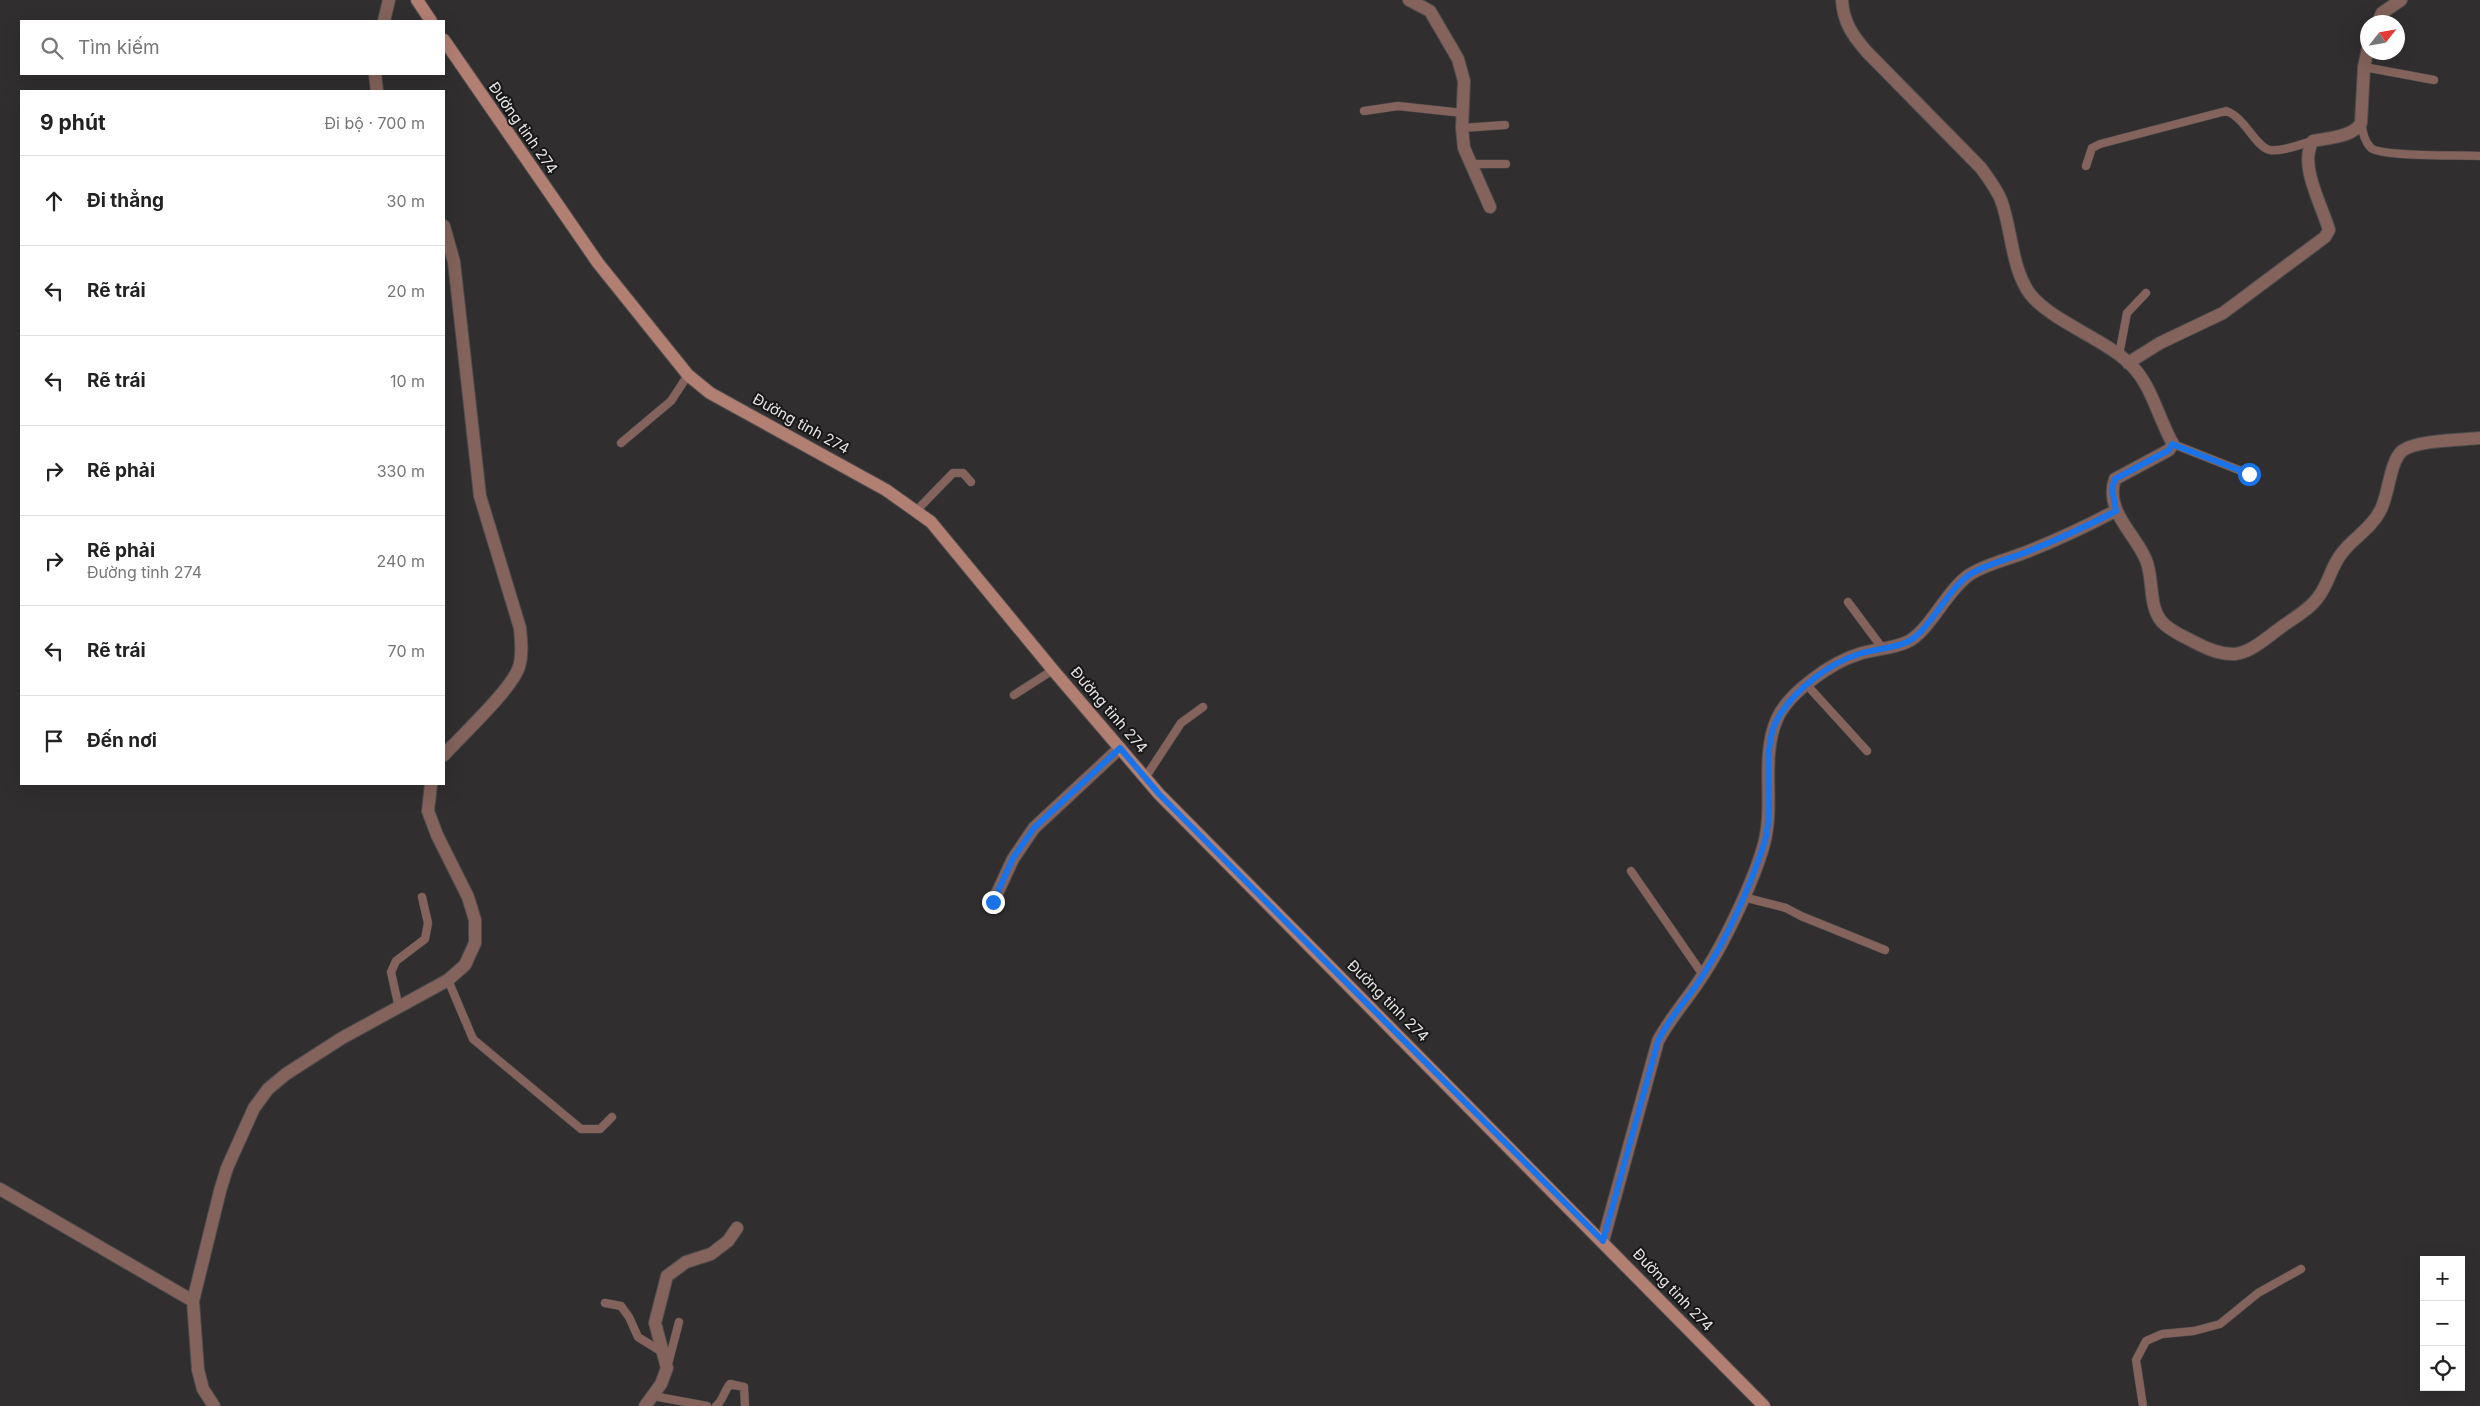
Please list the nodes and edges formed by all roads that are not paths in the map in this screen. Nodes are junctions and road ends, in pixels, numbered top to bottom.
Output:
1 (389, 0) edge
2 (417, 0) edge
3 (1409, 0) edge
4 (1842, 0) edge
5 (2401, 0) edge
6 (2381, 15) edge
7 (384, 20) edge
8 (430, 20) edge
9 (445, 41) edge
10 (2366, 60) edge
11 (2364, 68) junction
12 (375, 75) edge
13 (2434, 80) dead end
14 (377, 90) edge
15 (1364, 111) dead end
16 (1463, 113) junction
17 (2361, 123) junction
18 (1505, 125) dead end
19 (1462, 128) junction
20 (2313, 141) junction
21 (2480, 156) edge
22 (1470, 164) junction
23 (1506, 164) dead end
24 (2086, 166) dead end
25 (1490, 207) dead end
26 (445, 230) edge
27 (2146, 293) dead end
28 (2123, 359) junction
29 (688, 375) junction
30 (2480, 438) edge
31 (621, 443) dead end
32 (2172, 444) junction
33 (2249, 474) dead end
34 (972, 482) dead end
35 (916, 511) junction
36 (2116, 511) junction
37 (1848, 602) dead end
38 (1883, 649) junction
39 (1053, 670) junction
40 (1806, 684) junction
41 (1014, 695) dead end
42 (1203, 707) dead end
43 (1120, 748) junction
44 (1868, 751) dead end
45 (445, 754) edge
46 (1146, 778) junction
47 (431, 785) edge
48 (1631, 871) dead end
49 (1743, 896) junction
50 (422, 897) dead end
51 (993, 902) dead end
52 (1885, 950) dead end
53 (1703, 975) junction
54 (448, 980) junction
55 (399, 1008) junction
56 (612, 1117) dead end
57 (0, 1189) edge
58 (737, 1228) dead end
59 (1603, 1241) junction
60 (2301, 1269) dead end
61 (193, 1301) junction
62 (605, 1303) dead end
63 (679, 1322) dead end
64 (664, 1354) junction
65 (667, 1368) junction
66 (649, 1401) edge
67 (214, 1406) edge
68 (708, 1406) edge
69 (716, 1406) edge
70 (745, 1406) edge
71 (1764, 1406) edge
72 (2142, 1406) edge

1 - 7 street
2 - 8 main road
3 - 16 street
4 - 28 street
5 - 6 street
9 - 29 main road, Đường tỉnh 274
10 - 11 street
11 - 13 lane
11 - 17 street
12 - 14 street
15 - 16 lane
16 - 19 street
17 - 20 street
17 - 21 lane
18 - 19 lane
19 - 22 street
20 - 24 lane
20 - 28 street
22 - 23 lane
22 - 25 street
26 - 45 street
27 - 28 lane
28 - 32 street
29 - 31 lane
29 - 35 main road, Đường tỉnh 274
30 - 36 street
32 - 33 lane
32 - 36 street
34 - 35 lane
35 - 39 main road, Đường tỉnh 274
36 - 38 street
37 - 38 lane
38 - 40 street
39 - 41 lane
39 - 43 main road, Đường tỉnh 274
40 - 44 lane
40 - 49 street
42 - 46 lane
43 - 46 main road, Đường tỉnh 274
43 - 51 street
46 - 59 main road, Đường tỉnh 274
47 - 54 street
48 - 53 lane
49 - 52 lane
49 - 53 street
50 - 55 lane
53 - 59 street
54 - 55 street
54 - 56 lane
55 - 61 street
57 - 61 street
58 - 64 street
59 - 71 main road, Đường tỉnh 274
60 - 72 lane
61 - 67 street
62 - 64 lane
63 - 65 lane
64 - 65 street
65 - 66 street
66 - 68 lane
69 - 70 lane

